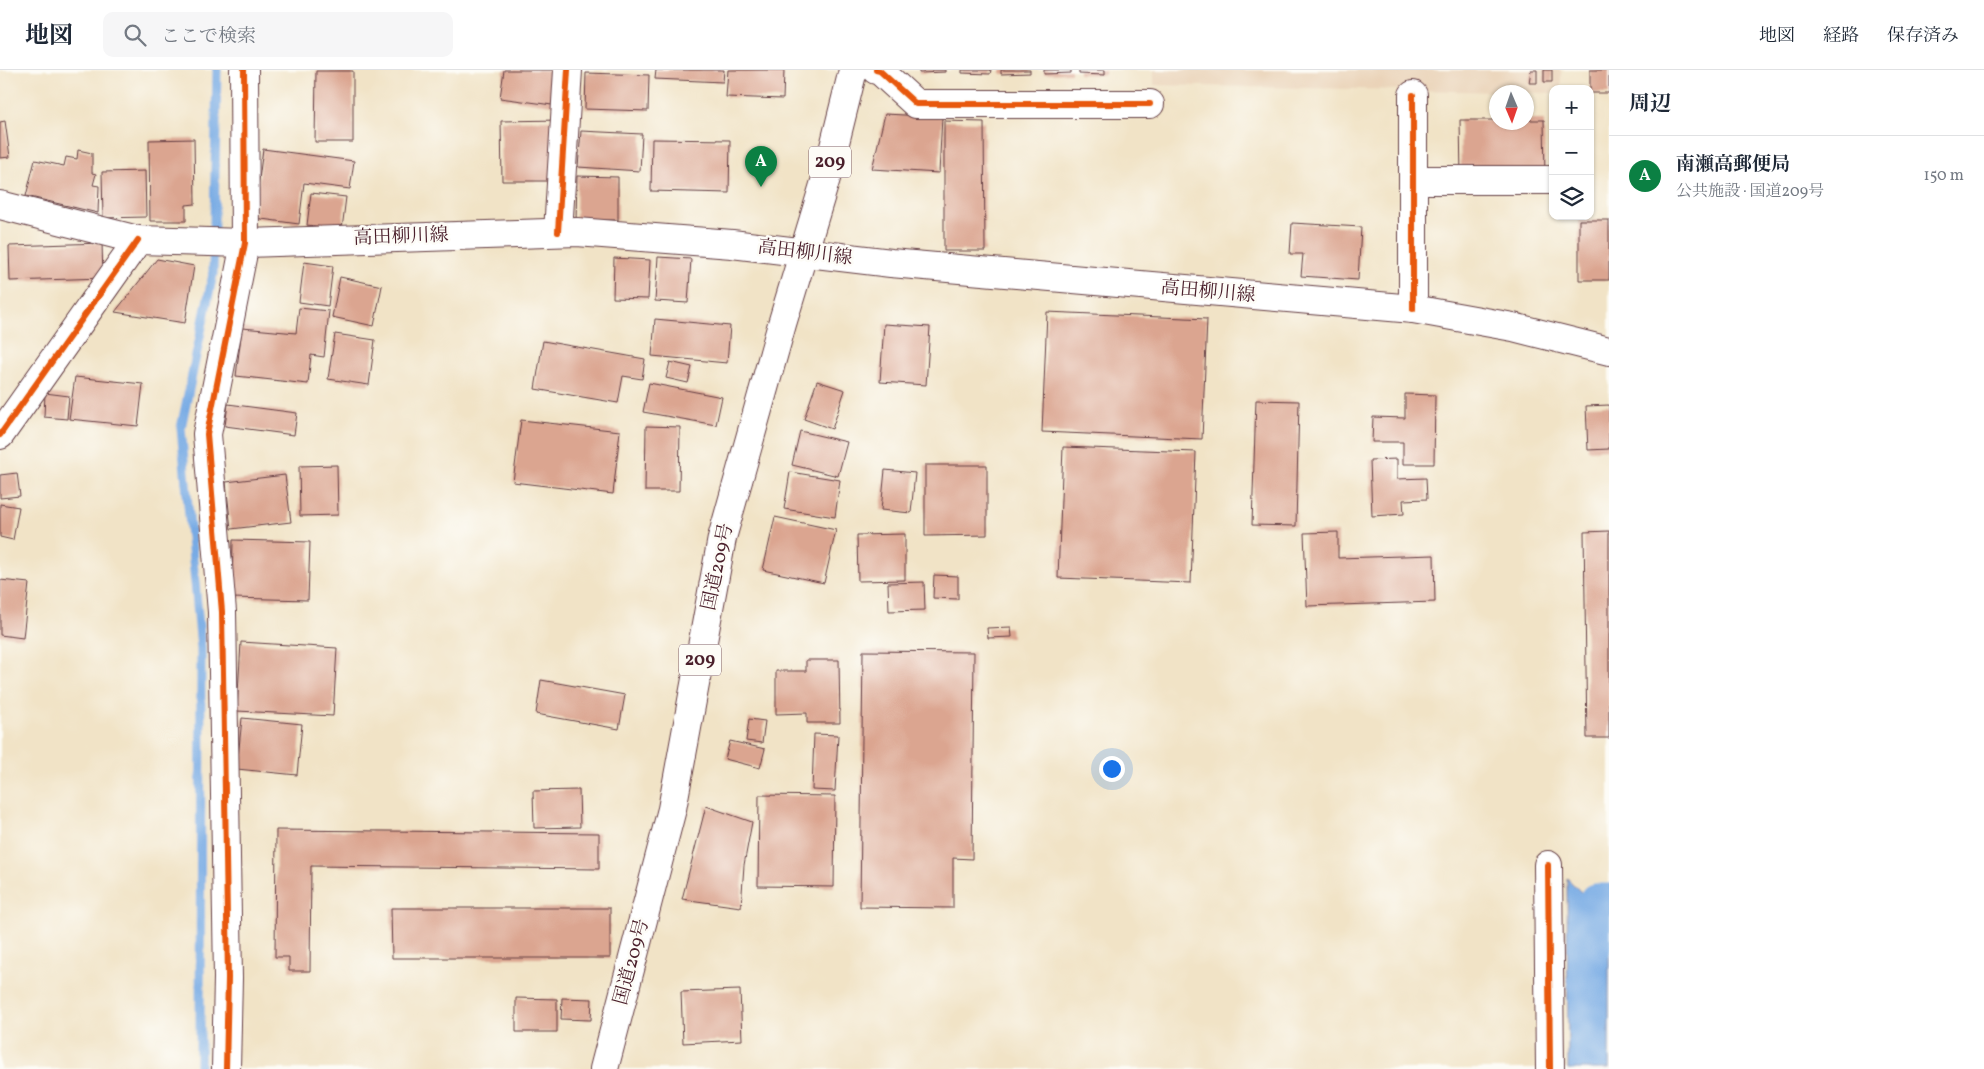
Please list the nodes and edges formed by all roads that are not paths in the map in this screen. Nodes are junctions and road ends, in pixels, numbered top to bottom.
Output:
1 (244, 70) edge
2 (568, 70) edge
3 (853, 70) edge
4 (876, 70) edge
5 (1413, 95) dead end
6 (1150, 104) dead end
7 (1413, 180) junction
8 (1549, 180) edge
9 (0, 205) edge
10 (558, 232) junction
11 (138, 240) junction
12 (235, 242) junction
13 (804, 253) junction
14 (1413, 309) junction
15 (1609, 351) edge
16 (0, 435) edge
17 (1548, 865) dead end
18 (226, 1069) edge
19 (604, 1069) edge
20 (1550, 1069) edge

1 - 12 main road
2 - 10 main road
3 - 13 main road, 国道209号 / 209
4 - 6 main road
5 - 7 main road
7 - 8 main road
7 - 14 main road
9 - 11 main road, 高田柳川線
10 - 12 main road, 高田柳川線
10 - 13 main road, 高田柳川線
11 - 12 main road, 高田柳川線
11 - 16 main road
12 - 18 main road
13 - 14 main road, 高田柳川線
13 - 19 main road, 国道209号 / 209
14 - 15 main road, 高田柳川線
17 - 20 main road

